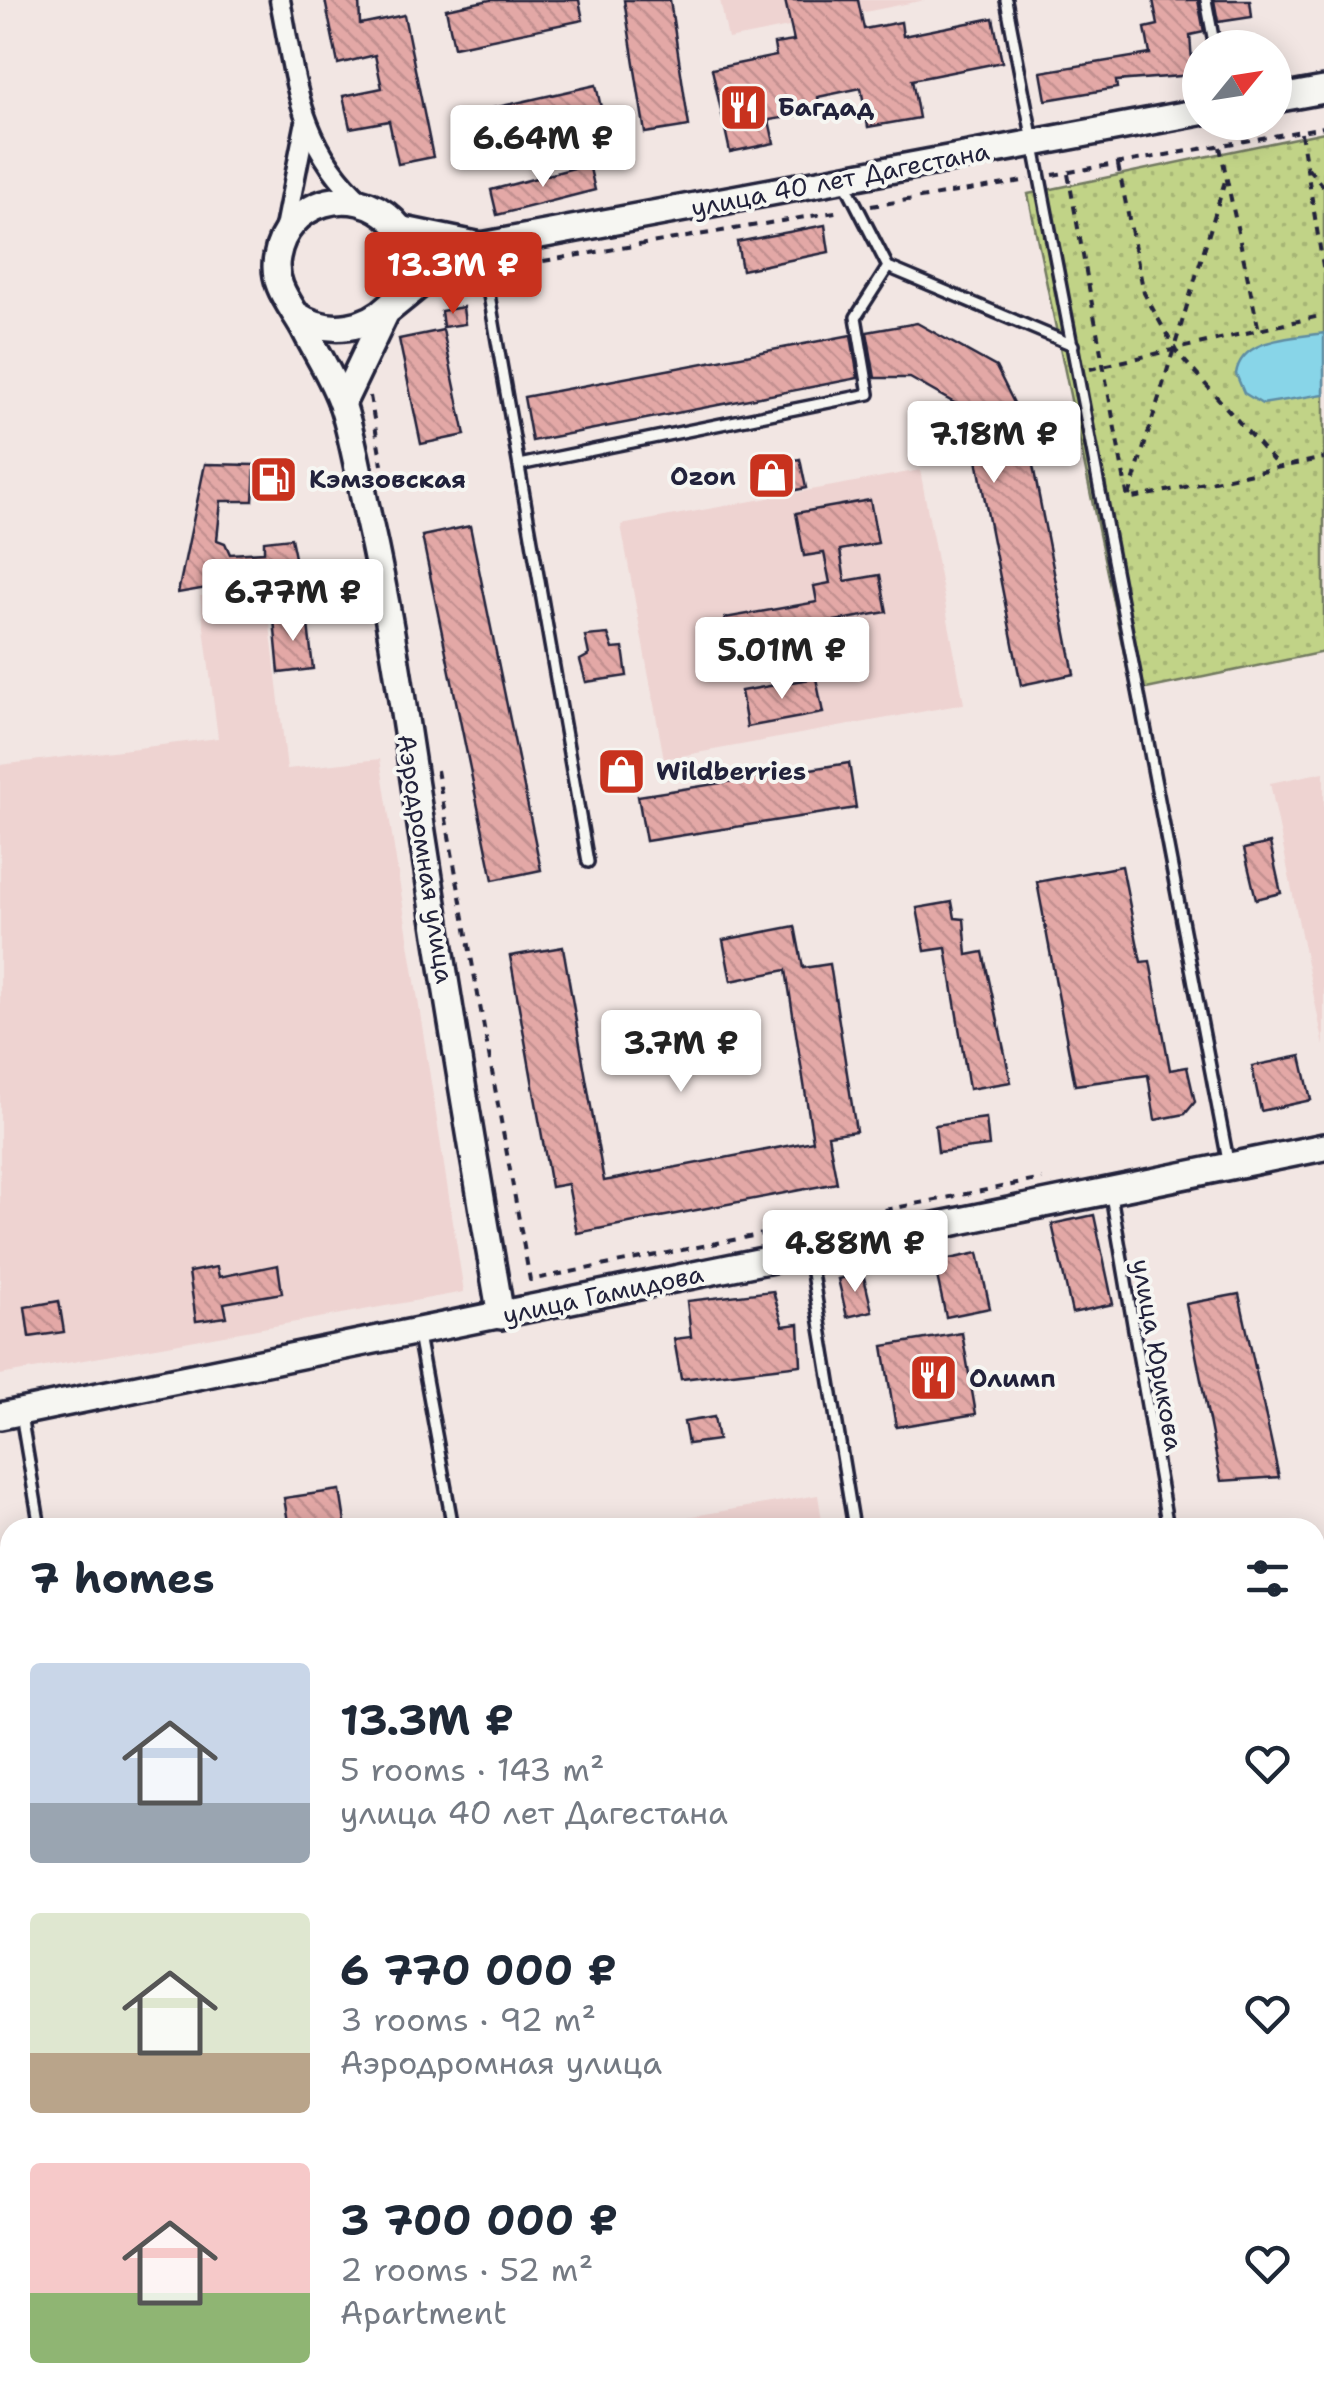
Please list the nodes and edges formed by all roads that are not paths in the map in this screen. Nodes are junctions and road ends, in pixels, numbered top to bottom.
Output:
1 (280, 0) edge
2 (1006, 0) edge
3 (1206, 0) edge
4 (1212, 30) edge
5 (1324, 90) edge
6 (1292, 96) edge
7 (1182, 115) edge
8 (305, 126) junction
9 (1037, 143) junction
10 (842, 179) junction
11 (364, 203) junction
12 (399, 228) junction
13 (284, 234) junction
14 (481, 246) junction
15 (888, 267) junction
16 (386, 312) junction
17 (297, 315) junction
18 (1072, 345) junction
19 (342, 404) junction
20 (519, 464) junction
21 (588, 862) dead end
22 (1324, 1147) edge
23 (1229, 1166) junction
24 (1110, 1190) junction
25 (809, 1252) junction
26 (501, 1316) junction
27 (418, 1332) junction
28 (10, 1414) edge
29 (37, 1518) edge
30 (451, 1518) edge
31 (852, 1518) edge
32 (1166, 1518) edge

1 - 8 street
2 - 9 lane
3 - 4 lane
5 - 6 street
7 - 9 street, улица 40 лет Дагестана
8 - 11 street
8 - 13 street
9 - 10 street, улица 40 лет Дагестана
9 - 18 lane
10 - 14 street, улица 40 лет Дагестана
10 - 15 lane
11 - 12 street
11 - 13 street
12 - 14 street
12 - 16 street
13 - 17 street
14 - 16 street
14 - 20 lane
15 - 18 lane
15 - 20 lane
16 - 17 street
16 - 19 street
17 - 19 street, Аэродромная улица
18 - 23 lane
19 - 26 street, Аэродромная улица
20 - 21 lane
22 - 23 street, улица Гамидова
23 - 24 street, улица Гамидова
24 - 25 street, улица Гамидова
24 - 32 lane, улица Юрикова
25 - 26 street, улица Гамидова
25 - 31 lane
26 - 27 street, улица Гамидова
27 - 28 street, улица Гамидова
27 - 30 lane
28 - 29 lane

